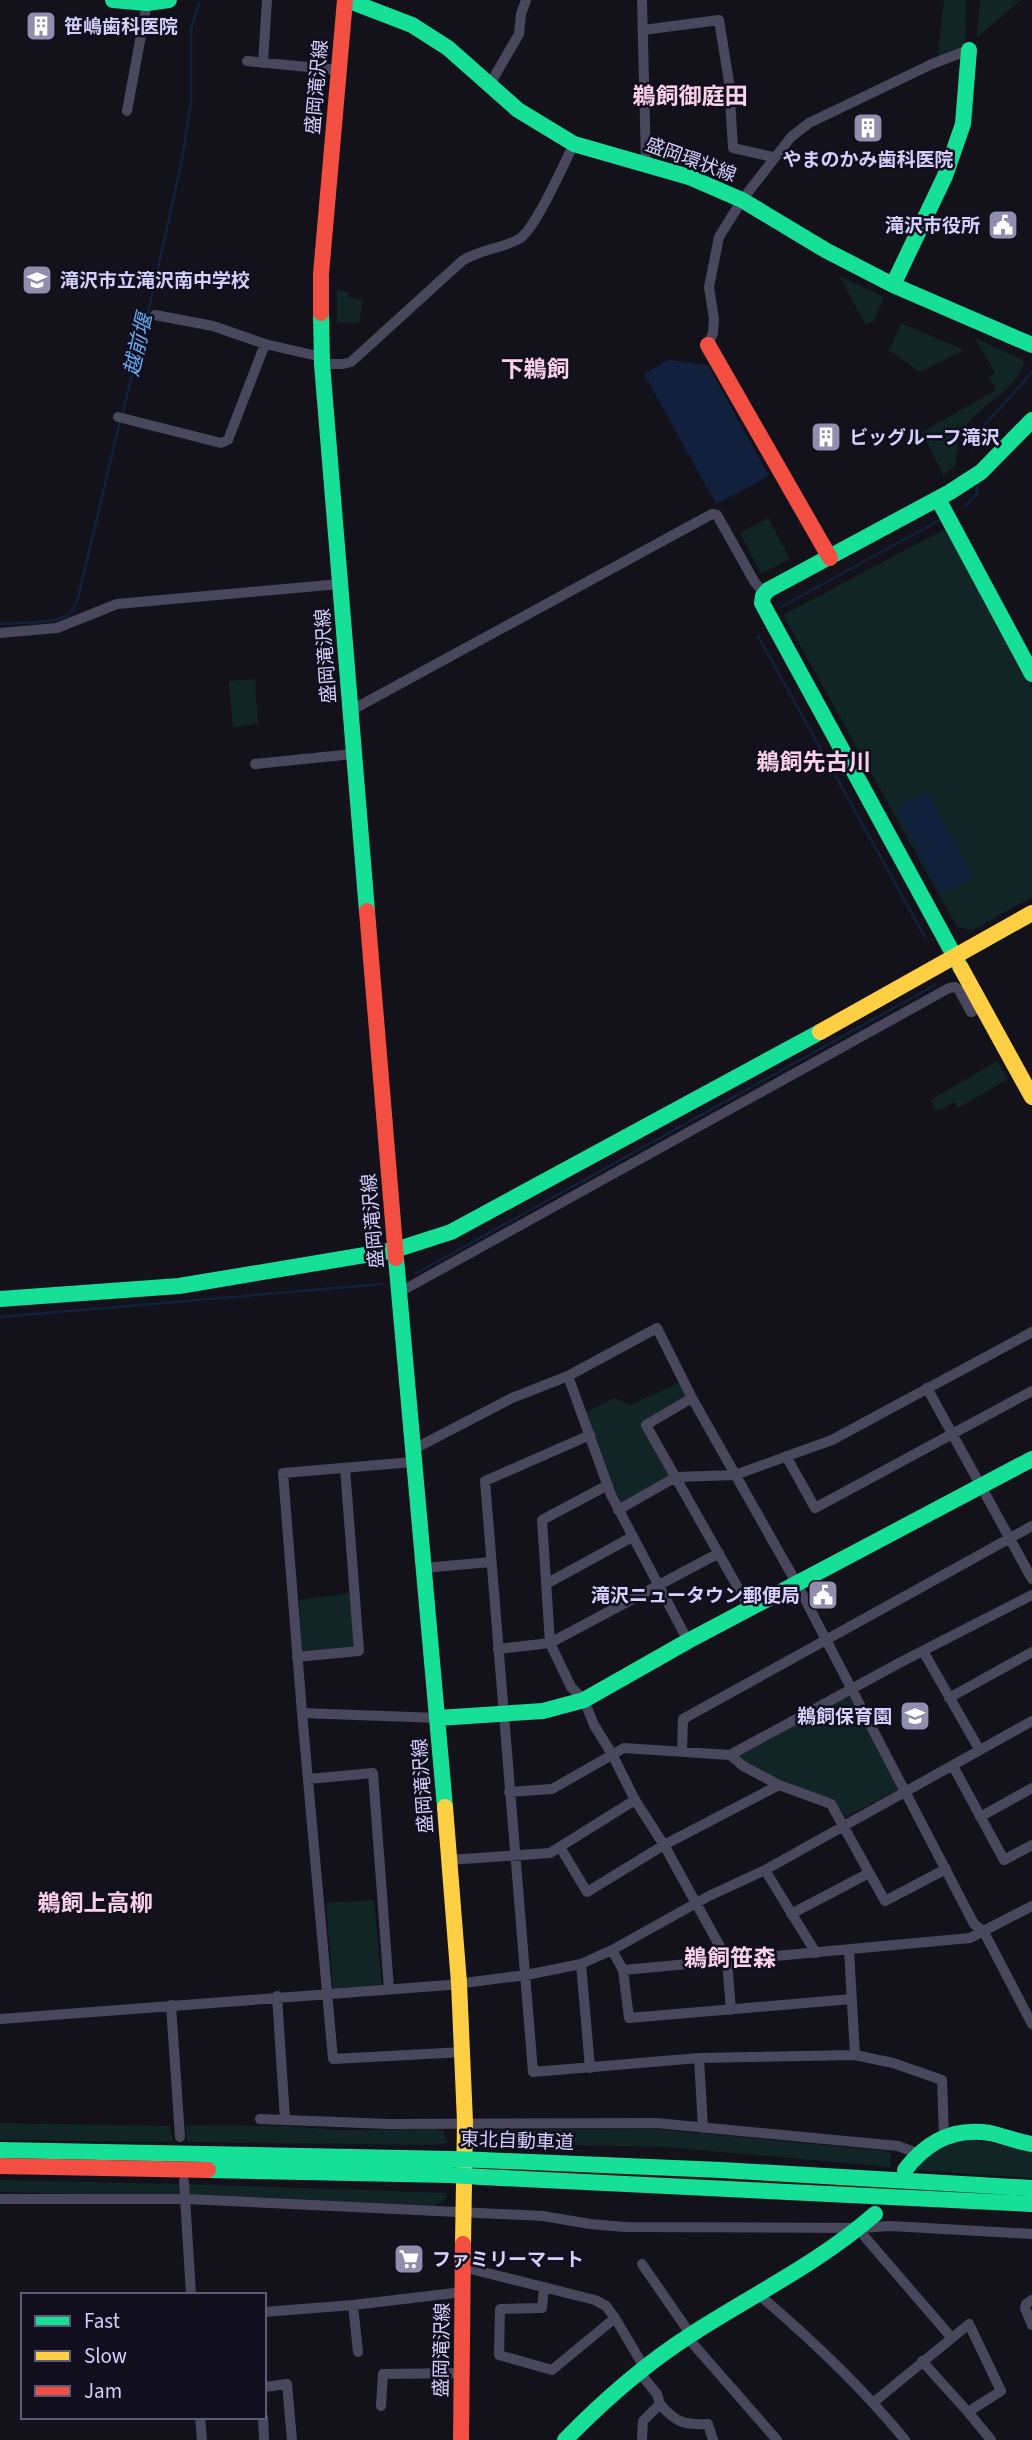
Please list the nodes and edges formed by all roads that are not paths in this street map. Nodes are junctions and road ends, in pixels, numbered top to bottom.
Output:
1 (113, 0) edge
2 (169, 0) edge
3 (267, 0) edge
4 (346, 0) edge
5 (526, 0) edge
6 (642, 0) edge
7 (147, 3) junction
8 (643, 30) junction
9 (969, 50) joint
10 (247, 61) dead end
11 (263, 63) junction
12 (338, 70) junction
13 (490, 84) junction
14 (127, 111) dead end
15 (574, 144) junction
16 (773, 157) junction
17 (646, 164) junction
18 (742, 200) junction
19 (893, 285) junction
20 (155, 315) dead end
21 (265, 344) junction
22 (708, 345) joint
23 (1032, 345) edge
24 (322, 360) junction
25 (121, 417) dead end
26 (1032, 420) edge
27 (938, 499) junction
28 (830, 558) junction
29 (340, 584) junction
30 (768, 590) junction
31 (0, 633) edge
32 (1032, 674) edge
33 (350, 711) junction
34 (352, 754) junction
35 (255, 764) dead end
36 (1032, 914) edge
37 (955, 956) junction
38 (982, 1006) junction
39 (1030, 1088) edge
40 (395, 1250) junction
41 (398, 1293) junction
42 (0, 1299) edge
43 (1032, 1332) edge
44 (568, 1376) junction
45 (928, 1388) junction
46 (1032, 1391) edge
47 (692, 1398) junction
48 (953, 1433) junction
49 (590, 1435) junction
50 (412, 1456) junction
51 (786, 1456) junction
52 (1032, 1459) edge
53 (345, 1468) junction
54 (736, 1475) junction
55 (676, 1478) junction
56 (608, 1485) junction
57 (983, 1486) junction
58 (618, 1510) junction
59 (1032, 1527) edge
60 (632, 1537) junction
61 (1010, 1538) junction
62 (719, 1553) junction
63 (491, 1562) junction
64 (423, 1568) junction
65 (1032, 1578) edge
66 (546, 1584) junction
67 (797, 1584) junction
68 (658, 1586) junction
69 (1032, 1595) edge
70 (750, 1609) junction
71 (826, 1639) junction
72 (688, 1641) junction
73 (550, 1643) junction
74 (498, 1649) junction
75 (923, 1651) junction
76 (1032, 1652) edge
77 (297, 1657) junction
78 (852, 1690) junction
79 (949, 1698) junction
80 (584, 1700) junction
81 (302, 1713) junction
82 (503, 1716) junction
83 (438, 1718) junction
84 (1032, 1721) edge
85 (979, 1749) junction
86 (682, 1751) junction
87 (612, 1754) junction
88 (730, 1755) junction
89 (953, 1766) junction
90 (307, 1779) junction
91 (779, 1784) junction
92 (1032, 1788) edge
93 (905, 1790) junction
94 (509, 1792) junction
95 (635, 1800) junction
96 (980, 1817) junction
97 (842, 1826) junction
98 (664, 1845) junction
99 (1032, 1845) edge
100 (559, 1847) junction
101 (514, 1856) junction
102 (448, 1860) junction
103 (946, 1869) junction
104 (765, 1870) junction
105 (869, 1873) junction
106 (696, 1905) junction
107 (1032, 1906) edge
108 (791, 1914) junction
109 (984, 1932) junction
110 (612, 1950) junction
111 (849, 1950) junction
112 (816, 1953) junction
113 (727, 1961) junction
114 (581, 1964) junction
115 (623, 1970) junction
116 (526, 1975) junction
117 (459, 1983) junction
118 (389, 1989) junction
119 (328, 1993) junction
120 (277, 1996) junction
121 (852, 1999) junction
122 (171, 2005) junction
123 (731, 2010) junction
124 (0, 2020) edge
125 (1032, 2024) edge
126 (464, 2052) junction
127 (855, 2055) junction
128 (699, 2058) junction
129 (590, 2068) junction
130 (260, 2119) dead end
131 (285, 2119) junction
132 (466, 2122) junction
133 (704, 2128) junction
134 (944, 2136) junction
135 (180, 2137) dead end
136 (1032, 2144) edge
137 (0, 2150) edge
138 (917, 2153) junction
139 (0, 2166) edge
140 (905, 2170) dead end
141 (184, 2181) dead end
142 (1032, 2188) edge
143 (0, 2199) edge
144 (186, 2199) junction
145 (1032, 2204) edge
146 (464, 2212) junction
147 (875, 2214) dead end
148 (860, 2228) junction
149 (1032, 2234) edge
150 (642, 2264) dead end
151 (463, 2267) junction
152 (544, 2287) junction
153 (463, 2292) junction
154 (191, 2293) edge
155 (758, 2294) junction
156 (1032, 2300) edge
157 (353, 2305) junction
158 (266, 2312) edge
159 (615, 2318) junction
160 (1032, 2325) edge
161 (689, 2336) junction
162 (951, 2337) junction
163 (358, 2352) dead end
164 (922, 2361) junction
165 (642, 2369) junction
166 (461, 2373) junction
167 (266, 2388) edge
168 (874, 2402) junction
169 (660, 2404) junction
170 (381, 2406) dead end
171 (968, 2412) junction
172 (200, 2419) edge
173 (262, 2419) edge
174 (202, 2440) edge
175 (264, 2440) edge
176 (292, 2440) edge
177 (461, 2440) edge
178 (565, 2440) edge
179 (642, 2440) edge
180 (713, 2440) edge
181 (777, 2440) edge
182 (905, 2440) edge
183 (991, 2440) edge

1 - 7 main road
2 - 7 main road
3 - 11 street
4 - 12 main road, 盛岡滝沢線
4 - 13 main road, 盛岡環状線
5 - 13 street
6 - 8 street
7 - 14 street
8 - 16 street
8 - 17 street
9 - 16 street
9 - 19 main road
10 - 11 street
11 - 12 street
12 - 24 main road, 盛岡滝沢線
13 - 15 main road, 盛岡環状線
15 - 17 main road, 盛岡環状線
15 - 24 street
16 - 18 street
17 - 18 main road, 盛岡環状線
18 - 19 main road, 盛岡環状線
18 - 22 street
19 - 23 main road, 盛岡環状線
20 - 21 street
21 - 24 street
21 - 25 street
22 - 28 main road
24 - 29 main road, 盛岡滝沢線
26 - 27 main road
27 - 28 main road
27 - 32 main road
28 - 30 main road
29 - 31 street
29 - 33 main road, 盛岡滝沢線
30 - 33 street
30 - 37 main road
33 - 34 main road, 盛岡滝沢線
34 - 35 street
34 - 40 main road, 盛岡滝沢線
36 - 37 main road
37 - 38 main road
37 - 40 main road
38 - 39 main road
38 - 41 street
40 - 41 main road, 盛岡滝沢線
40 - 42 main road
41 - 50 main road, 盛岡滝沢線
43 - 45 street
44 - 47 street
44 - 49 street
44 - 50 street
45 - 48 street
45 - 51 street
46 - 48 street
47 - 54 street
47 - 55 street
48 - 51 street
48 - 57 street
49 - 56 street
49 - 63 street
50 - 53 street
50 - 64 main road, 盛岡滝沢線
51 - 54 street
52 - 57 main road
53 - 77 street
53 - 77 street
54 - 55 street
54 - 67 street
55 - 58 street
55 - 62 street
56 - 58 street
56 - 66 street
57 - 61 street
57 - 67 main road
58 - 60 street
59 - 61 street
60 - 66 street
60 - 68 street
61 - 65 street
61 - 71 street
62 - 68 street
62 - 70 street
63 - 64 street
63 - 74 street
64 - 83 main road, 盛岡滝沢線
66 - 73 street
67 - 70 main road
67 - 71 street
68 - 72 street
68 - 73 street
69 - 75 street
70 - 72 main road
71 - 78 street
71 - 86 street
72 - 80 main road
73 - 74 street
73 - 80 street
74 - 82 street
75 - 78 street
75 - 79 street
76 - 79 street
77 - 81 street
78 - 88 street
78 - 93 street
79 - 85 street
80 - 82 main road
80 - 87 street
81 - 83 street
81 - 90 street
82 - 83 main road
82 - 94 street
83 - 102 main road, 盛岡滝沢線
84 - 85 street
85 - 89 street
86 - 87 street
86 - 88 street
87 - 94 street
87 - 95 street
88 - 91 street
89 - 93 street
89 - 96 street
90 - 118 street
90 - 119 street
91 - 97 street
91 - 98 street
92 - 96 street
93 - 97 street
93 - 103 street
94 - 101 street
95 - 98 street
95 - 100 street
96 - 99 street
97 - 104 street
97 - 105 street
98 - 100 street
98 - 106 street
100 - 101 street
101 - 102 street
101 - 116 street
102 - 117 main road, 盛岡滝沢線
103 - 105 street
103 - 109 street
104 - 106 street
104 - 108 street
105 - 108 street
106 - 110 street
106 - 113 street
107 - 109 street
108 - 112 street
109 - 111 street
109 - 125 street
110 - 114 street
110 - 115 street
111 - 112 street
111 - 121 street
112 - 113 street
113 - 115 street
113 - 123 street
114 - 116 street
114 - 129 street
115 - 123 street
116 - 117 street
116 - 129 street
117 - 118 street
117 - 126 main road, 盛岡滝沢線
118 - 119 street
119 - 120 street
119 - 126 street
120 - 122 street
120 - 131 street
121 - 123 street
121 - 127 street
122 - 124 street
122 - 135 street
126 - 132 main road, 盛岡滝沢線
127 - 128 street
127 - 134 street
128 - 129 street
128 - 133 street
130 - 131 street
131 - 132 street
132 - 133 street
132 - 146 main road, 盛岡滝沢線
133 - 138 street
134 - 136 main road
134 - 138 main road
137 - 142 main road, 東北自動車道, bridge
138 - 140 main road
139 - 145 main road, 東北自動車道, bridge
141 - 144 street
143 - 144 street
144 - 146 street
144 - 154 street
146 - 148 street
146 - 151 main road, 盛岡滝沢線
147 - 148 main road
148 - 149 street
148 - 155 main road
148 - 162 street
150 - 161 street
151 - 152 street
151 - 153 main road, 盛岡滝沢線
152 - 159 street
152 - 159 street
153 - 157 street
153 - 166 main road, 盛岡滝沢線
155 - 161 main road
155 - 168 street
156 - 160 street
157 - 158 street
157 - 163 street
159 - 165 street
161 - 165 main road
161 - 181 street
162 - 164 street
162 - 171 street
164 - 168 street
164 - 171 street
165 - 169 street
165 - 178 main road
166 - 170 street
166 - 177 main road, 盛岡滝沢線
167 - 176 street
168 - 182 street
169 - 179 street
169 - 180 street
171 - 183 street
172 - 174 street
173 - 175 street

